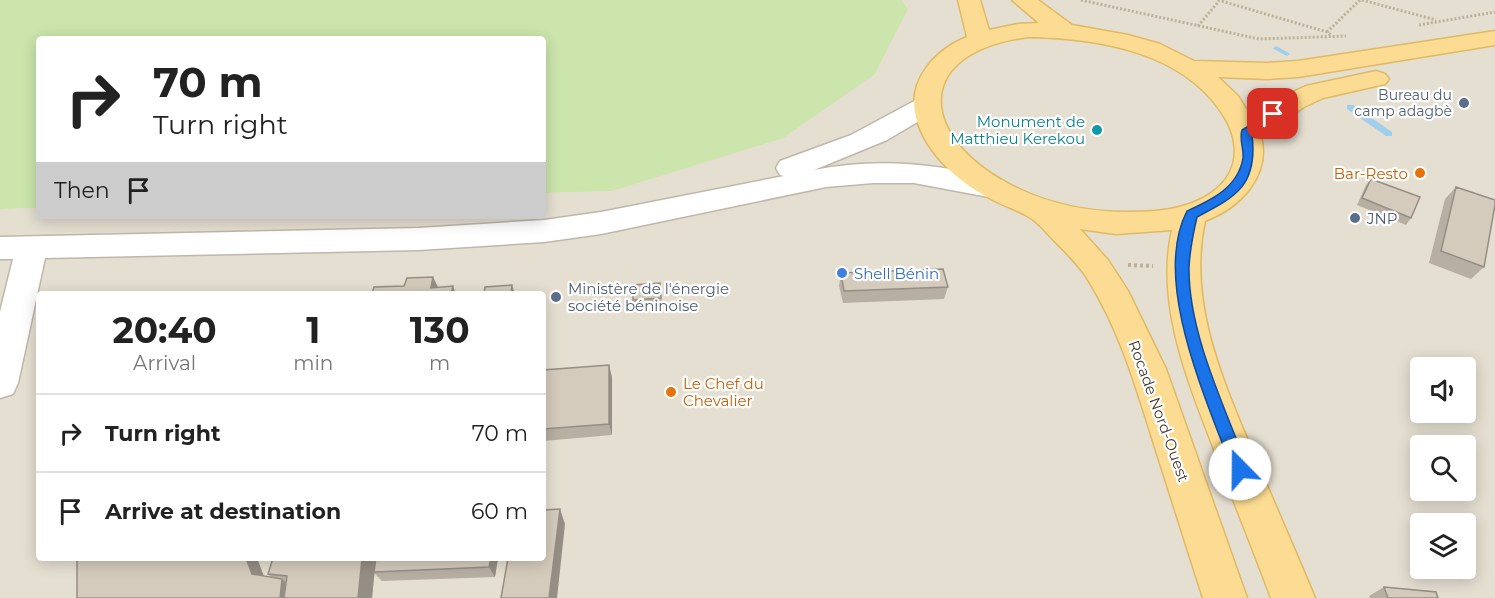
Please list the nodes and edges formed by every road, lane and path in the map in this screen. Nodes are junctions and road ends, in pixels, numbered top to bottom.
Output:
1 (969, 0) edge
2 (1023, 0) edge
3 (1081, 0) edge
4 (1361, 0) edge
5 (1218, 1) edge
6 (1495, 12) edge
7 (1440, 21) junction
8 (1416, 25) dead end
9 (1197, 26) junction
10 (1064, 30) junction
11 (1327, 32) junction
12 (1352, 36) dead end
13 (1332, 37) junction
14 (1495, 38) edge
15 (980, 40) junction
16 (1495, 59) edge
17 (1188, 68) junction
18 (927, 105) junction
19 (1246, 133) junction
20 (994, 188) junction
21 (693, 203) junction
22 (1044, 210) junction
23 (1191, 214) junction
24 (16, 247) edge
25 (1097, 268) junction
26 (1182, 269) junction
27 (0, 383) edge
28 (1225, 598) edge
29 (1293, 598) edge

1 - 15 main road
2 - 10 main road
3 - 9 path
4 - 7 path
4 - 11 path
5 - 9 path
5 - 11 path
6 - 7 path
7 - 8 path
9 - 13 path
10 - 15 main road
10 - 17 main road
11 - 13 path
12 - 13 path
14 - 17 main road
15 - 18 main road
16 - 19 main road
17 - 19 main road
18 - 20 main road
18 - 21 street
19 - 23 main road
20 - 21 street
20 - 22 main road
21 - 24 street
22 - 23 main road
22 - 25 main road, Rocade Nord-Ouest
23 - 26 main road
24 - 27 street
25 - 26 path
25 - 28 main road, Rocade Nord-Ouest
26 - 29 main road

